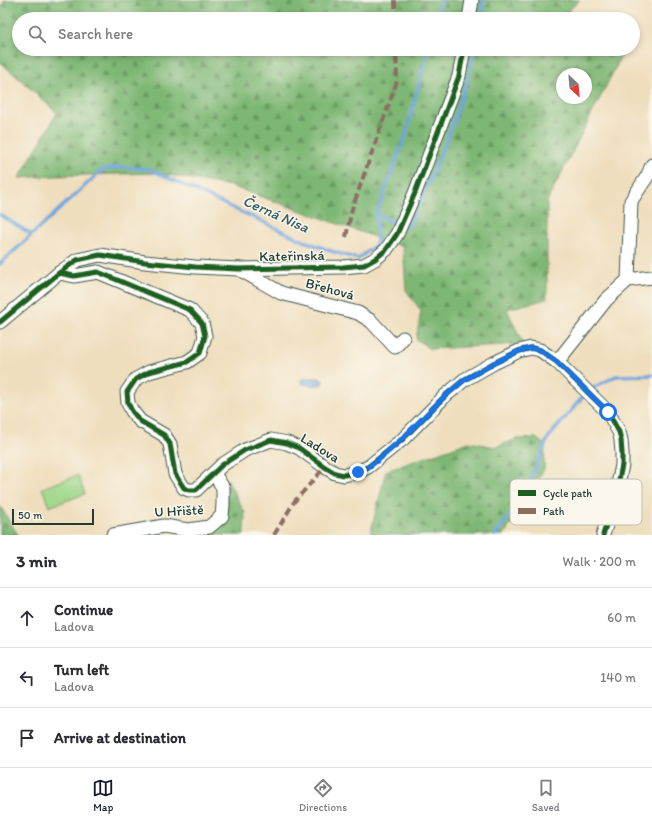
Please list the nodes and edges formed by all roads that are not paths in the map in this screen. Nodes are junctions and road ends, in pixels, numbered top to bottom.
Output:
1 (472, 0) edge
2 (470, 12) edge
3 (463, 56) edge
4 (652, 165) edge
5 (239, 269) junction
6 (59, 273) junction
7 (652, 277) edge
8 (628, 280) junction
9 (0, 322) edge
10 (403, 338) dead end
11 (557, 362) junction
12 (214, 473) junction
13 (619, 479) edge
14 (606, 525) edge
15 (113, 535) edge
16 (603, 535) edge

1 - 2 street
3 - 5 street, Kateřinská
4 - 8 street
5 - 6 street, Kateřinská
5 - 10 street, Břehová
6 - 9 street, Kateřinská
6 - 12 street, Ladova
7 - 8 street
8 - 11 street
11 - 12 street, Ladova
11 - 13 street, Ladova
12 - 15 street, U Hřiště
14 - 16 street, Ladova

